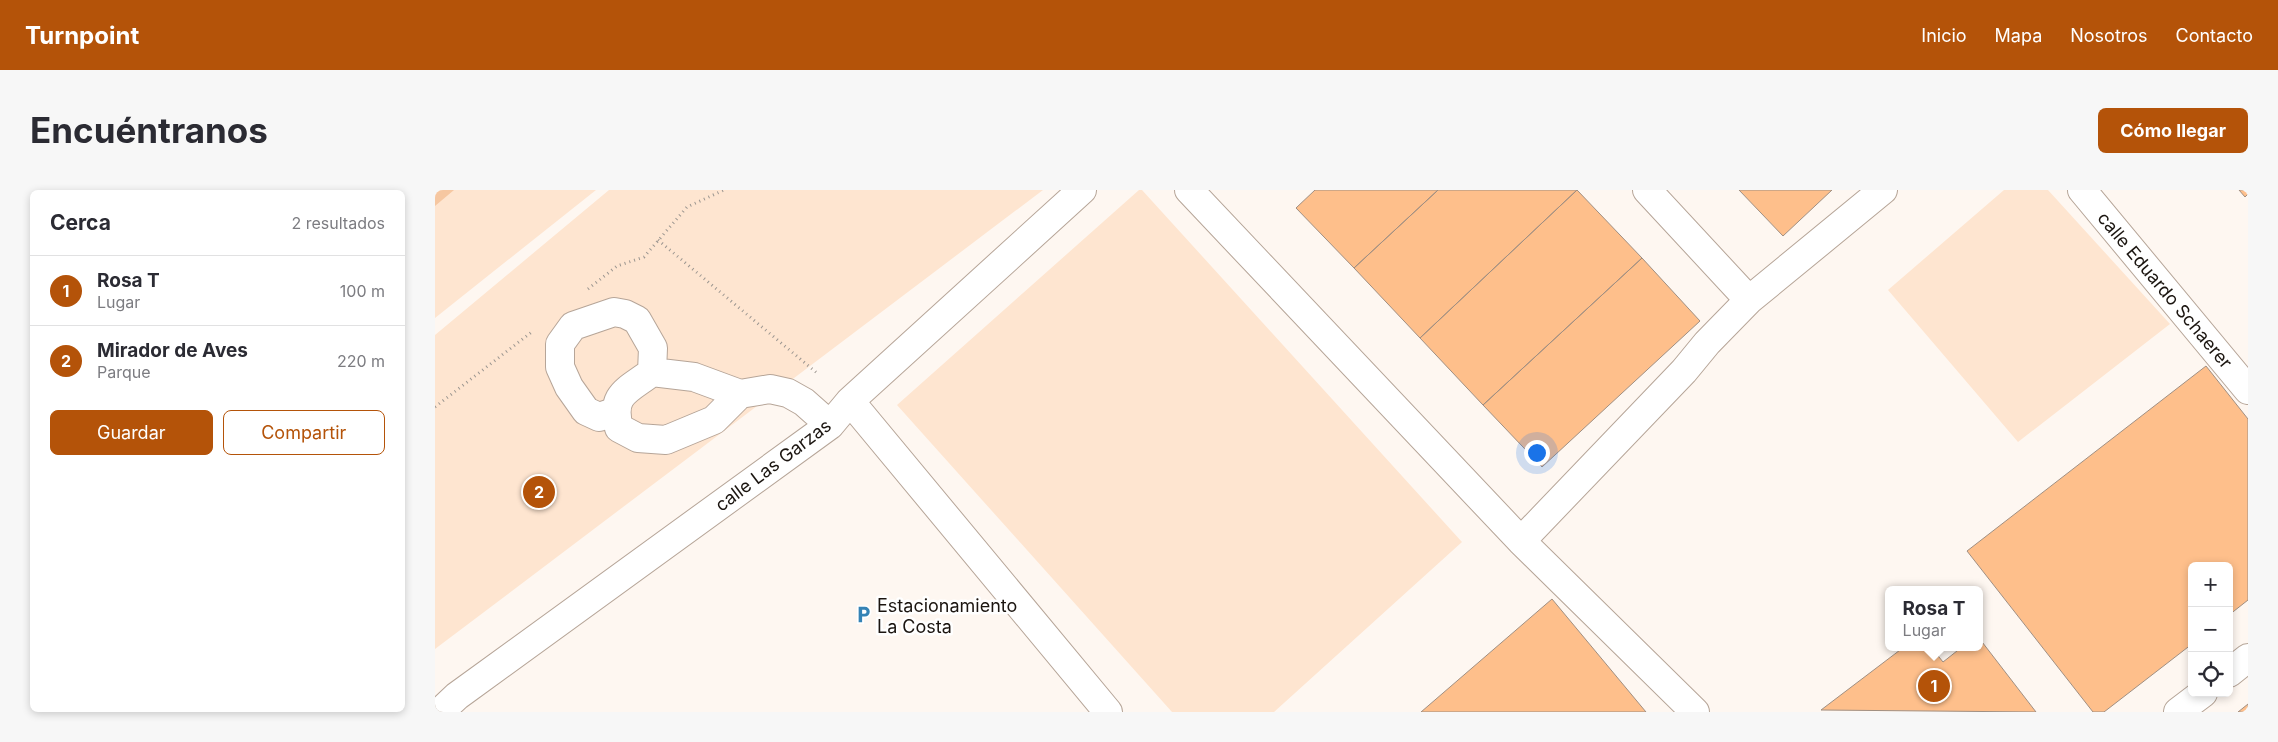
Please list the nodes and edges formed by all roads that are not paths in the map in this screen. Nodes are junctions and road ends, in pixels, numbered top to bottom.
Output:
1 (1082, 190) edge
2 (1189, 190) edge
3 (1647, 190) edge
4 (1883, 190) edge
5 (2082, 190) edge
6 (1749, 300) junction
7 (652, 372) junction
8 (2248, 390) edge
9 (740, 394) junction
10 (850, 401) junction
11 (615, 412) junction
12 (830, 425) junction
13 (1521, 541) junction
14 (2248, 658) edge
15 (2233, 670) edge
16 (2198, 697) edge
17 (456, 707) edge
18 (1107, 712) edge
19 (1695, 712) edge
20 (2178, 712) edge

1 - 10 lane, calle Las Garzas
2 - 13 lane
3 - 6 lane
4 - 6 lane
5 - 8 lane, calle Eduardo Schaerer
6 - 13 lane
7 - 9 lane
7 - 11 lane
7 - 11 lane
9 - 11 lane
9 - 12 lane
10 - 12 lane, calle Las Garzas
10 - 18 lane
12 - 17 lane, calle Las Garzas
13 - 19 lane
14 - 15 lane
16 - 20 lane

